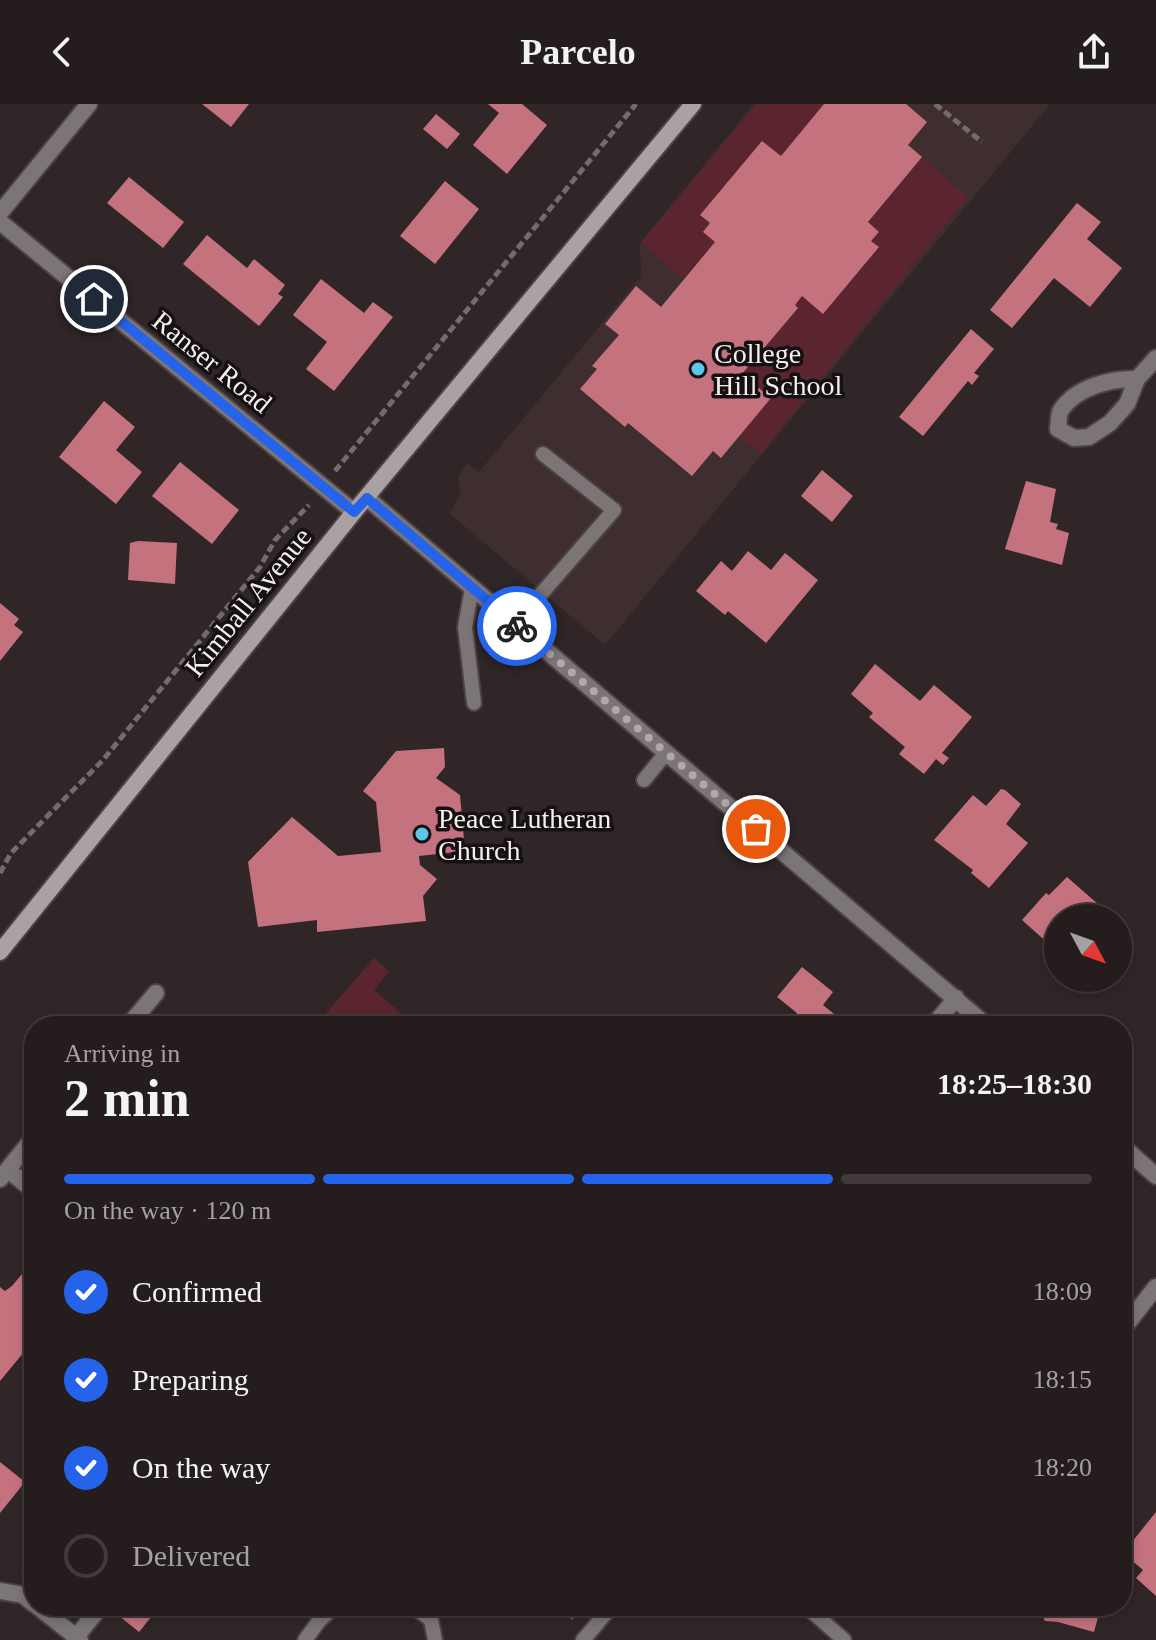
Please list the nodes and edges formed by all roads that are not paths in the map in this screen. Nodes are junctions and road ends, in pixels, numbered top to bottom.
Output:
1 (89, 104) edge
2 (693, 104) edge
3 (0, 213) edge
4 (0, 222) edge
5 (1156, 358) edge
6 (1137, 379) junction
7 (543, 454) dead end
8 (367, 498) junction
9 (354, 512) junction
10 (472, 588) junction
11 (515, 624) junction
12 (474, 703) dead end
13 (666, 753) junction
14 (644, 780) dead end
15 (0, 952) edge
16 (156, 993) dead end
17 (956, 998) junction
18 (136, 1016) edge
19 (941, 1016) edge
20 (976, 1016) edge
21 (24, 1149) edge
22 (1132, 1155) edge
23 (4, 1174) edge
24 (1156, 1176) edge
25 (24, 1185) edge
26 (1156, 1287) edge
27 (1132, 1317) edge
28 (0, 1591) edge
29 (24, 1600) edge
30 (49, 1616) edge
31 (94, 1616) edge
32 (324, 1616) edge
33 (426, 1616) edge
34 (603, 1616) edge
35 (817, 1616) edge
36 (78, 1638) edge
37 (305, 1640) edge
38 (435, 1640) edge
39 (583, 1640) edge
40 (844, 1640) edge

1 - 3 street
2 - 8 main road, Kimball Avenue
4 - 9 street, Ranser Road
5 - 6 street
6 - 6 street
7 - 11 lane
8 - 9 main road, Kimball Avenue
8 - 10 street
9 - 15 main road, Kimball Avenue
10 - 11 street
10 - 12 lane
11 - 13 street
13 - 14 lane
13 - 17 street
16 - 18 street
17 - 19 street
17 - 20 street
21 - 23 street
22 - 24 street
23 - 25 street
26 - 27 street
28 - 29 street
30 - 36 street
31 - 36 street
32 - 37 lane
33 - 38 lane
34 - 39 lane
35 - 40 lane

